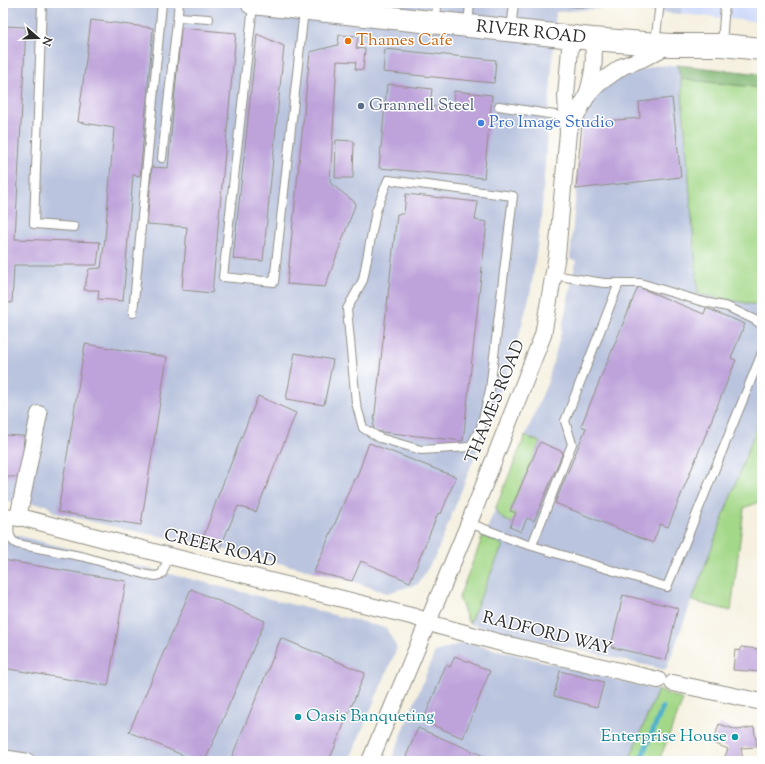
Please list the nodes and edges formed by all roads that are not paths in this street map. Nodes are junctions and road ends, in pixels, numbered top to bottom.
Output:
1 (42, 3) edge
2 (162, 3) edge
3 (179, 3) edge
4 (252, 3) edge
5 (470, 3) edge
6 (514, 3) edge
7 (660, 3) edge
8 (725, 3) edge
9 (304, 9) junction
10 (436, 13) edge
11 (178, 17) junction
12 (209, 20) dead end
13 (468, 26) junction
14 (511, 31) junction
15 (581, 38) junction
16 (662, 44) junction
17 (722, 45) junction
18 (762, 49) edge
19 (587, 96) junction
20 (499, 106) dead end
21 (567, 124) junction
22 (162, 158) dead end
23 (513, 196) joint
24 (74, 227) dead end
25 (553, 275) junction
26 (619, 283) junction
27 (133, 313) dead end
28 (762, 326) edge
29 (762, 353) edge
30 (39, 414) dead end
31 (11, 517) edge
32 (469, 523) junction
33 (532, 545) junction
34 (169, 556) junction
35 (427, 622) junction
36 (762, 702) edge
37 (3, 754) edge
38 (28, 761) edge
39 (370, 761) edge

1 - 24 lane
2 - 27 lane
3 - 11 lane
4 - 9 street, RIVER ROAD
4 - 9 lane
5 - 13 lane
6 - 14 lane
7 - 16 lane
8 - 17 lane
9 - 10 street, RIVER ROAD
10 - 13 street, RIVER ROAD
11 - 12 lane
11 - 22 lane
13 - 14 street, RIVER ROAD
14 - 15 street, RIVER ROAD
15 - 16 street, RIVER ROAD
15 - 19 street
15 - 21 street, THAMES ROAD
16 - 17 street, RIVER ROAD
16 - 19 street
17 - 18 street, RIVER ROAD
19 - 21 street
20 - 21 lane
21 - 25 street, THAMES ROAD
23 - 23 lane
25 - 26 lane
25 - 32 street, THAMES ROAD
26 - 28 lane
26 - 33 lane
29 - 33 lane
30 - 31 street
31 - 34 street, CREEK ROAD
31 - 34 lane
32 - 33 lane
32 - 35 street, THAMES ROAD
34 - 35 street, CREEK ROAD
35 - 36 street, RADFORD WAY
35 - 39 street, THAMES ROAD
37 - 38 lane

